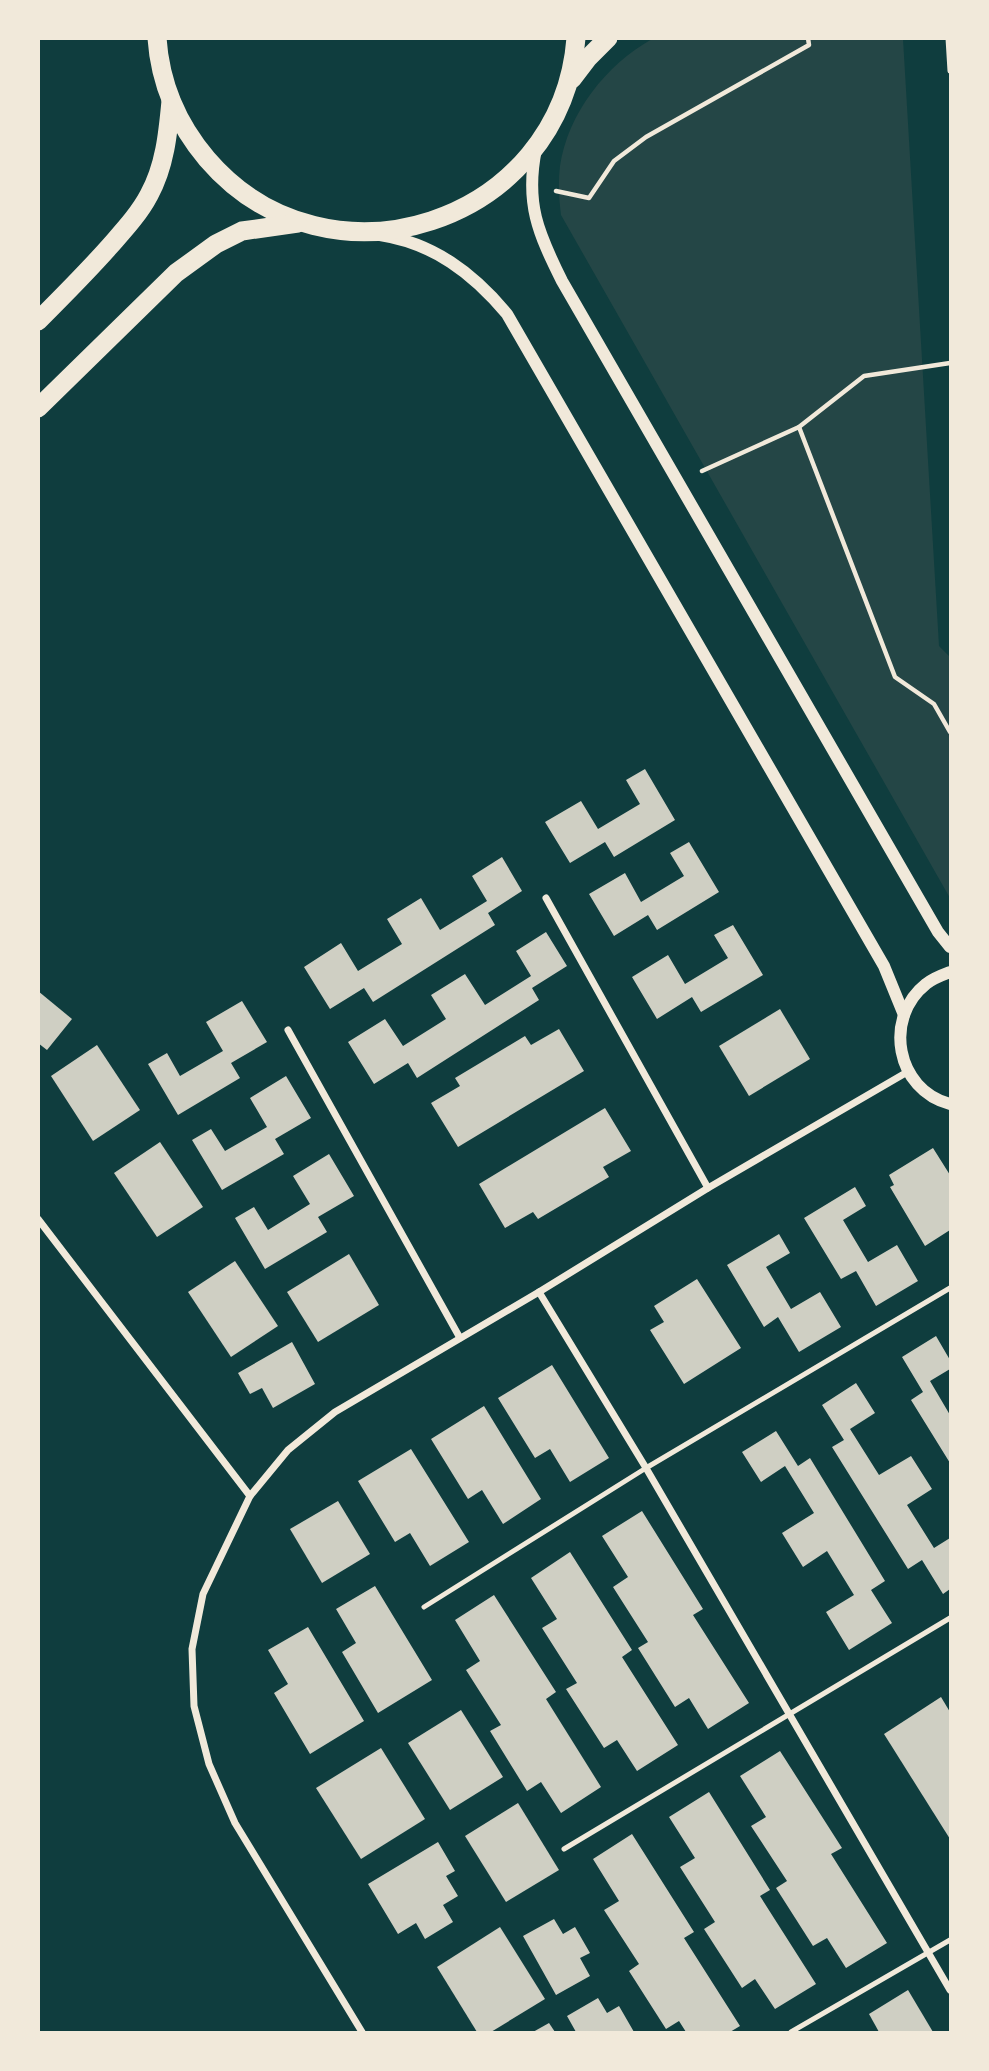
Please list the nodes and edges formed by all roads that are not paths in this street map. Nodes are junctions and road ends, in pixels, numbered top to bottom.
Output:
1 (157, 38) edge
2 (576, 38) edge
3 (608, 38) edge
4 (948, 38) edge
5 (950, 71) edge
6 (567, 86) junction
7 (171, 100) junction
8 (537, 144) junction
9 (302, 222) junction
10 (365, 232) junction
11 (38, 321) edge
12 (38, 408) edge
13 (546, 898) dead end
14 (950, 947) edge
15 (950, 972) edge
16 (904, 1015) junction
17 (288, 1030) dead end
18 (909, 1072) junction
19 (948, 1104) edge
20 (708, 1188) junction
21 (38, 1219) edge
22 (950, 1288) edge
23 (540, 1292) junction
24 (460, 1338) junction
25 (646, 1468) junction
26 (250, 1496) junction
27 (424, 1607) dead end
28 (950, 1618) edge
29 (789, 1714) junction
30 (564, 1849) dead end
31 (950, 1940) edge
32 (929, 1953) junction
33 (950, 1990) edge
34 (362, 2032) edge
35 (790, 2032) edge

1 - 7 highway
2 - 6 highway
3 - 6 highway
4 - 5 lane
6 - 8 highway
7 - 9 highway
7 - 11 highway
8 - 10 highway
8 - 14 street
9 - 10 highway
9 - 12 highway
10 - 16 street
13 - 20 street
15 - 16 street
16 - 18 street
17 - 24 street
18 - 19 street
18 - 20 street
20 - 23 street
21 - 26 street
22 - 25 lane
23 - 24 street
23 - 25 street
24 - 26 street
25 - 27 lane
25 - 29 street
26 - 34 street
28 - 29 lane
29 - 30 lane
29 - 32 street
31 - 32 lane
32 - 33 street
32 - 35 lane

